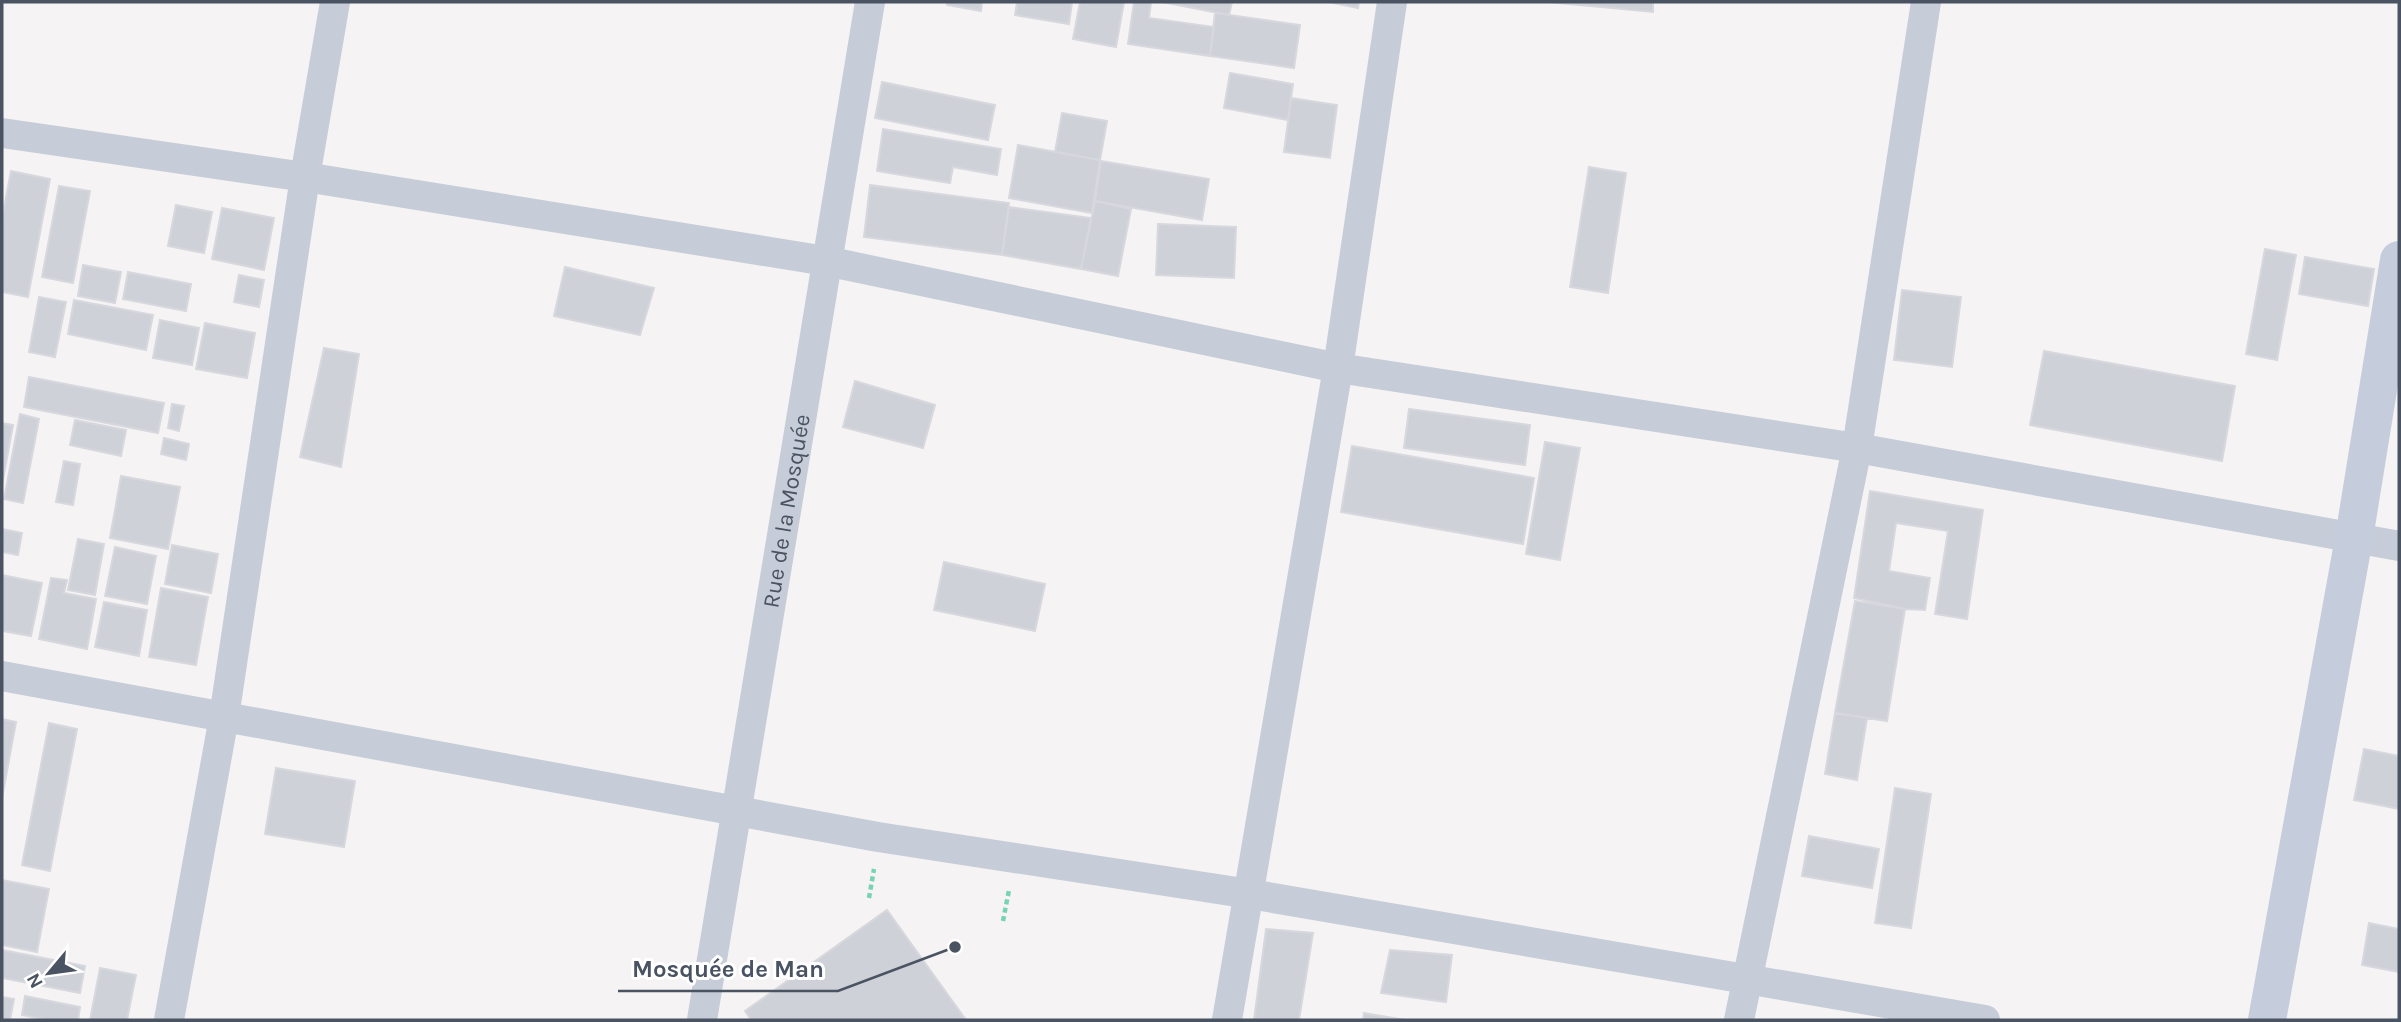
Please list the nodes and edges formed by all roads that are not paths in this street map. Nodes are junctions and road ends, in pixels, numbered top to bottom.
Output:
1 (335, 2) edge
2 (870, 2) edge
3 (1392, 2) edge
4 (1926, 2) edge
5 (2, 133) edge
6 (305, 177) junction
7 (2399, 260) edge
8 (826, 261) junction
9 (1338, 368) junction
10 (1857, 448) junction
11 (2354, 538) junction
12 (2399, 545) edge
13 (2, 676) edge
14 (224, 717) junction
15 (737, 810) junction
16 (1250, 894) junction
17 (1746, 982) junction
18 (169, 1020) edge
19 (702, 1020) edge
20 (1227, 1020) edge
21 (1739, 1020) edge
22 (1985, 1020) edge
23 (2267, 1020) edge

1 - 6 street
2 - 8 street, Rue de la Mosquée
3 - 9 street
4 - 10 street
5 - 6 street
6 - 8 street
6 - 14 street
7 - 11 main road
8 - 9 street
8 - 15 street, Rue de la Mosquée
9 - 10 street
9 - 16 street
10 - 11 street
10 - 17 street
11 - 12 street
11 - 23 main road
13 - 14 street
14 - 15 street
14 - 18 street
15 - 16 street
15 - 19 street, Rue de la Mosquée
16 - 17 street
16 - 20 street
17 - 21 street
17 - 22 street

